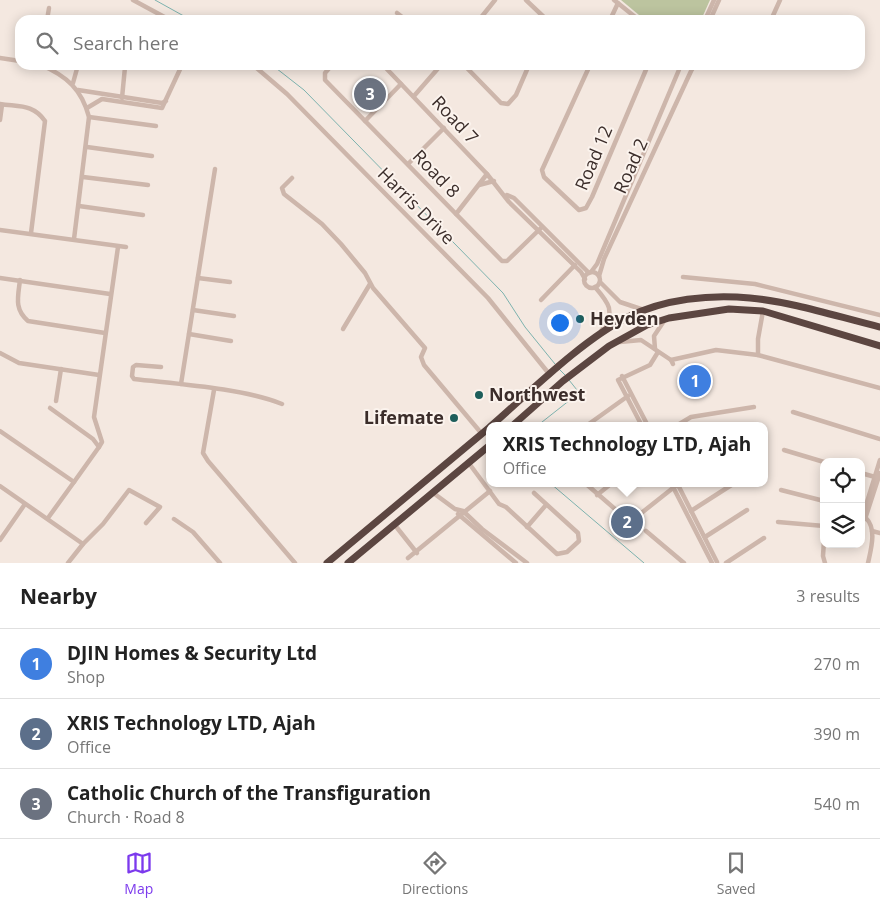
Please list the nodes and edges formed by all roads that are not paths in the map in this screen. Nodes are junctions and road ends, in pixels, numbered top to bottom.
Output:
1 (133, 0) edge
2 (495, 0) edge
3 (526, 0) edge
4 (714, 0) edge
5 (719, 0) edge
6 (780, 0) edge
7 (616, 2) edge
8 (49, 8) dead end
9 (397, 13) dead end
10 (48, 15) edge
11 (161, 15) edge
12 (400, 15) edge
13 (483, 15) edge
14 (542, 15) edge
15 (612, 15) edge
16 (633, 15) edge
17 (707, 15) edge
18 (712, 15) edge
19 (774, 15) edge
20 (0, 58) edge
21 (15, 61) edge
22 (54, 70) edge
23 (77, 70) edge
24 (125, 70) edge
25 (180, 70) edge
26 (259, 70) edge
27 (328, 70) edge
28 (388, 70) edge
29 (437, 70) edge
30 (469, 70) edge
31 (527, 70) edge
32 (588, 70) edge
33 (646, 70) edge
34 (680, 70) edge
35 (691, 70) edge
36 (73, 83) junction
37 (401, 84) junction
38 (78, 90) junction
39 (414, 96) junction
40 (121, 99) junction
41 (1, 105) edge
42 (87, 108) junction
43 (89, 117) junction
44 (0, 120) edge
45 (365, 121) junction
46 (156, 126) dead end
47 (444, 128) junction
48 (87, 147) junction
49 (152, 156) dead end
50 (408, 164) junction
51 (215, 169) dead end
52 (487, 174) junction
53 (83, 177) junction
54 (292, 178) dead end
55 (494, 182) junction
56 (148, 185) dead end
57 (479, 185) junction
58 (79, 206) junction
59 (456, 214) junction
60 (143, 215) dead end
61 (541, 228) junction
62 (0, 230) edge
63 (31, 233) junction
64 (74, 239) junction
65 (118, 247) junction
66 (126, 247) dead end
67 (576, 264) junction
68 (590, 272) junction
69 (599, 276) junction
70 (683, 277) dead end
71 (0, 278) edge
72 (198, 278) junction
73 (585, 279) junction
74 (20, 280) junction
75 (230, 282) dead end
76 (600, 282) junction
77 (370, 284) junction
78 (595, 287) junction
79 (110, 294) junction
80 (804, 295) junction
81 (542, 300) dead end
82 (800, 308) junction
83 (193, 310) junction
84 (645, 310) junction
85 (764, 311) junction
86 (880, 315) edge
87 (234, 316) dead end
88 (669, 318) junction
89 (880, 327) edge
90 (343, 329) dead end
91 (105, 333) junction
92 (189, 334) junction
93 (593, 340) junction
94 (231, 341) dead end
95 (880, 344) edge
96 (610, 346) junction
97 (656, 351) junction
98 (0, 353) edge
99 (758, 354) junction
100 (161, 367) dead end
101 (61, 369) junction
102 (552, 373) junction
103 (99, 375) junction
104 (181, 384) junction
105 (880, 388) edge
106 (214, 390) junction
107 (628, 393) junction
108 (56, 402) dead end
109 (282, 404) dead end
110 (754, 407) dead end
111 (50, 408) dead end
112 (793, 412) dead end
113 (495, 422) edge
114 (517, 422) edge
115 (591, 422) edge
116 (640, 422) edge
117 (646, 422) edge
118 (682, 422) edge
119 (486, 430) edge
120 (0, 431) edge
121 (482, 434) junction
122 (880, 439) edge
123 (99, 447) junction
124 (486, 448) edge
125 (784, 450) dead end
126 (880, 460) edge
127 (820, 461) edge
128 (468, 462) junction
129 (880, 472) edge
130 (865, 474) edge
131 (875, 477) junction
132 (74, 482) junction
133 (0, 486) edge
134 (486, 486) edge
135 (487, 487) edge
136 (589, 487) edge
137 (607, 487) edge
138 (673, 487) edge
139 (676, 487) edge
140 (676, 487) edge
141 (728, 487) edge
142 (781, 490) dead end
143 (490, 491) junction
144 (874, 491) junction
145 (432, 492) junction
146 (534, 493) dead end
147 (880, 493) edge
148 (598, 495) junction
149 (820, 500) edge
150 (25, 504) junction
151 (546, 505) junction
152 (455, 509) junction
153 (865, 509) edge
154 (747, 510) dead end
155 (463, 511) junction
156 (691, 511) junction
157 (865, 511) edge
158 (458, 515) junction
159 (865, 517) edge
160 (48, 518) junction
161 (174, 518) dead end
162 (778, 522) dead end
163 (146, 523) dead end
164 (394, 524) junction
165 (820, 526) edge
166 (527, 527) junction
167 (646, 531) dead end
168 (872, 531) junction
169 (880, 533) edge
170 (705, 537) junction
171 (764, 538) dead end
172 (0, 540) edge
173 (83, 544) junction
174 (824, 548) edge
175 (417, 553) junction
176 (408, 558) dead end
177 (521, 558) junction
178 (68, 563) edge
179 (220, 563) edge
180 (295, 563) edge
181 (327, 563) edge
182 (348, 563) edge
183 (516, 563) edge
184 (527, 563) edge
185 (684, 563) edge
186 (716, 563) edge
187 (726, 563) edge
188 (825, 563) edge
189 (868, 563) edge

1 - 11 street
2 - 13 street
3 - 14 street
4 - 17 street
5 - 18 street
6 - 19 street
7 - 15 street
7 - 16 street
8 - 10 street
9 - 12 street
20 - 21 street
22 - 36 street
23 - 36 street
24 - 40 street
25 - 40 street
26 - 102 street, Harris Drive
27 - 45 street, Road 8
28 - 37 street, Road 7
29 - 39 street
30 - 31 street
32 - 33 street, Road 12
34 - 68 street, Road 2
35 - 69 street, Road 2
36 - 38 street
37 - 39 street, Road 7
37 - 45 street
38 - 40 street
38 - 42 street
39 - 47 street, Road 7
40 - 42 street
41 - 44 street
41 - 63 street
42 - 43 street
43 - 46 street
43 - 48 street
45 - 50 street, Road 8
47 - 50 street
47 - 52 street, Road 7
48 - 49 street
48 - 53 street
50 - 59 street, Road 8
51 - 72 street
52 - 55 street, Road 7
52 - 57 street
53 - 56 street
53 - 58 street
54 - 77 street
55 - 57 street
55 - 61 street, Road 7
57 - 59 street
58 - 60 street
58 - 64 street
59 - 61 street, Road 8
61 - 67 street, Road 7
62 - 63 street
63 - 64 street
64 - 65 street
65 - 66 street
65 - 79 street
67 - 68 street, Road 7
67 - 73 street, Road 7
67 - 81 street
68 - 69 street
68 - 73 street
69 - 76 street
70 - 80 street
71 - 74 street
72 - 75 street
72 - 83 street
73 - 78 street
74 - 79 street
74 - 91 street
76 - 78 street
76 - 84 street
77 - 90 street
77 - 121 street
78 - 93 street
79 - 91 street
80 - 82 street
80 - 86 street
82 - 84 highway
82 - 89 highway
83 - 87 street
83 - 92 street
84 - 93 highway
85 - 88 highway
85 - 95 highway
85 - 99 street
88 - 96 highway
88 - 97 street
91 - 103 street
92 - 94 street
92 - 104 street
93 - 102 highway
96 - 97 street
96 - 114 highway
97 - 99 street
97 - 107 street
98 - 101 street
99 - 105 street
100 - 104 street
101 - 103 street
101 - 108 street
102 - 113 highway
103 - 123 street
104 - 106 street
106 - 109 street
106 - 180 street
107 - 115 street
107 - 116 street
107 - 117 street
110 - 118 street
111 - 123 street
112 - 122 street
119 - 121 highway
120 - 132 street
121 - 181 highway
123 - 132 street
124 - 128 highway
125 - 127 street
126 - 131 street
128 - 134 street
128 - 145 highway
129 - 144 street
130 - 131 street
131 - 153 street
132 - 160 street
133 - 150 street
135 - 143 street
136 - 148 street
137 - 148 street
138 - 148 street
139 - 156 street
140 - 186 street
141 - 156 street
142 - 149 street
143 - 155 street
143 - 166 street
144 - 147 street
144 - 157 street
145 - 152 street
145 - 164 highway
146 - 151 street
150 - 160 street
150 - 172 street
151 - 166 street
151 - 166 street
152 - 155 street
152 - 158 street
154 - 170 street
155 - 158 street
155 - 177 street
156 - 170 street
158 - 175 street
158 - 183 street
159 - 168 street
160 - 173 street
161 - 179 street
162 - 165 street
163 - 173 street
164 - 175 street
164 - 182 highway
167 - 185 street
168 - 169 street
168 - 189 street
170 - 186 street
171 - 187 street
173 - 178 street
174 - 188 street
175 - 176 street
177 - 183 street
177 - 184 street

